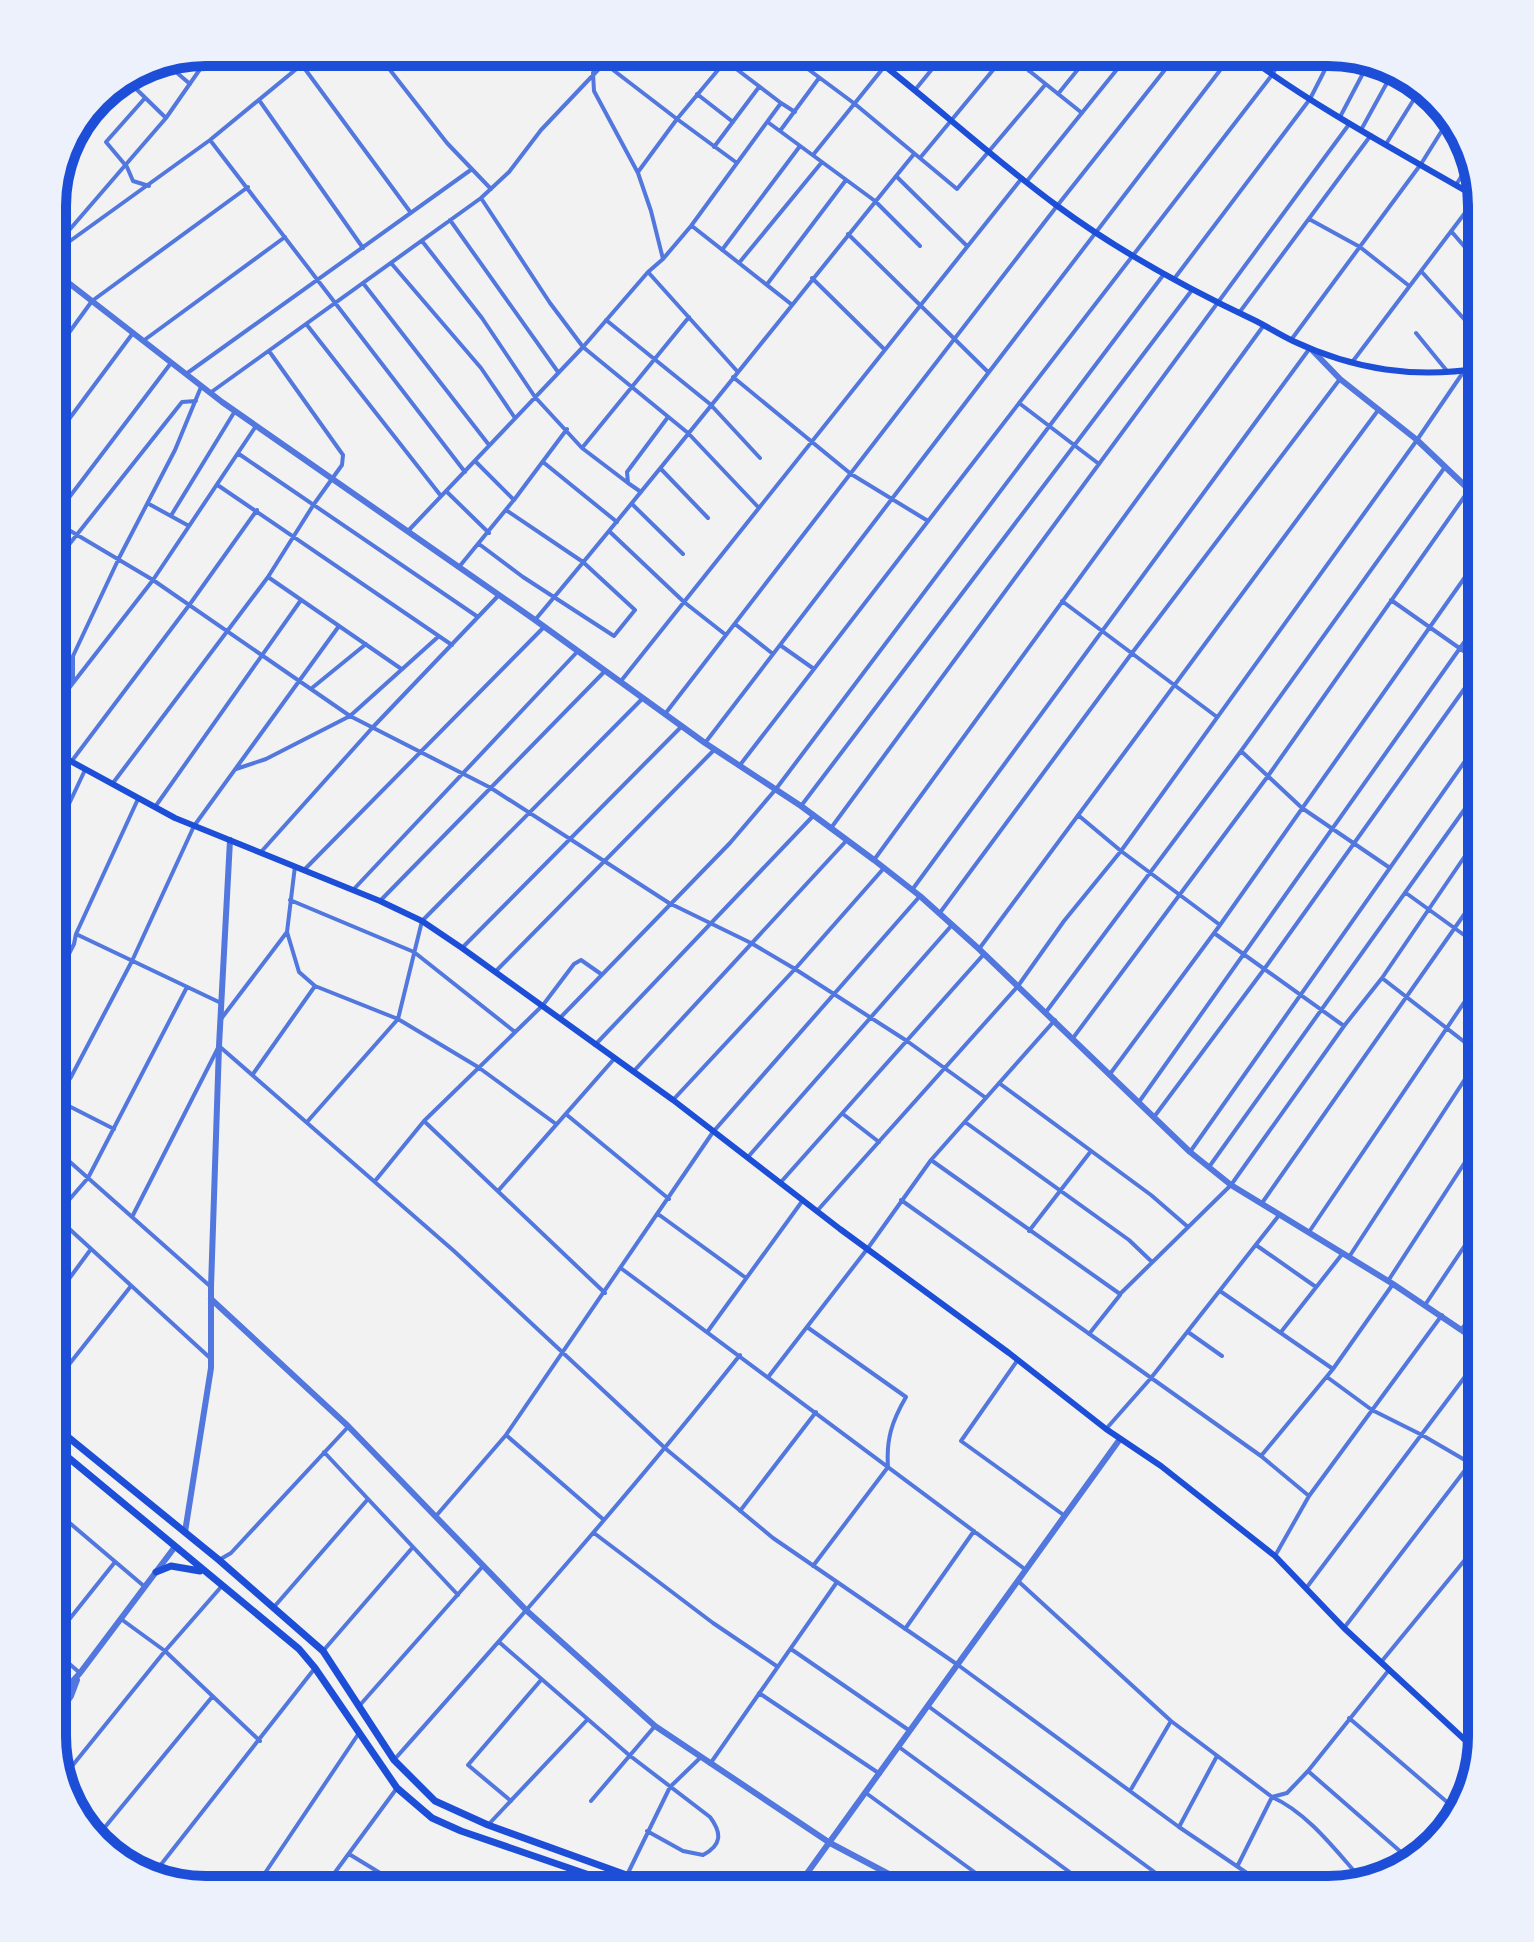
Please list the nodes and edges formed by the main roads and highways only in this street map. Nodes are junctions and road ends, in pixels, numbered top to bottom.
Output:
1 (885, 66) edge
2 (1260, 66) edge
3 (1467, 192) edge
4 (1468, 370) edge
5 (66, 759) edge
6 (66, 1435) edge
7 (66, 1456) edge
8 (185, 1532) junction
9 (174, 1548) junction
10 (156, 1572) road end
11 (203, 1572) junction
12 (1468, 1742) edge
13 (592, 1876) edge
14 (635, 1876) edge

1 - 4 main road
2 - 3 main road
5 - 12 main road
6 - 8 main road
7 - 9 main road
8 - 9 main road
8 - 14 main road
9 - 11 main road
10 - 11 main road
11 - 13 main road

